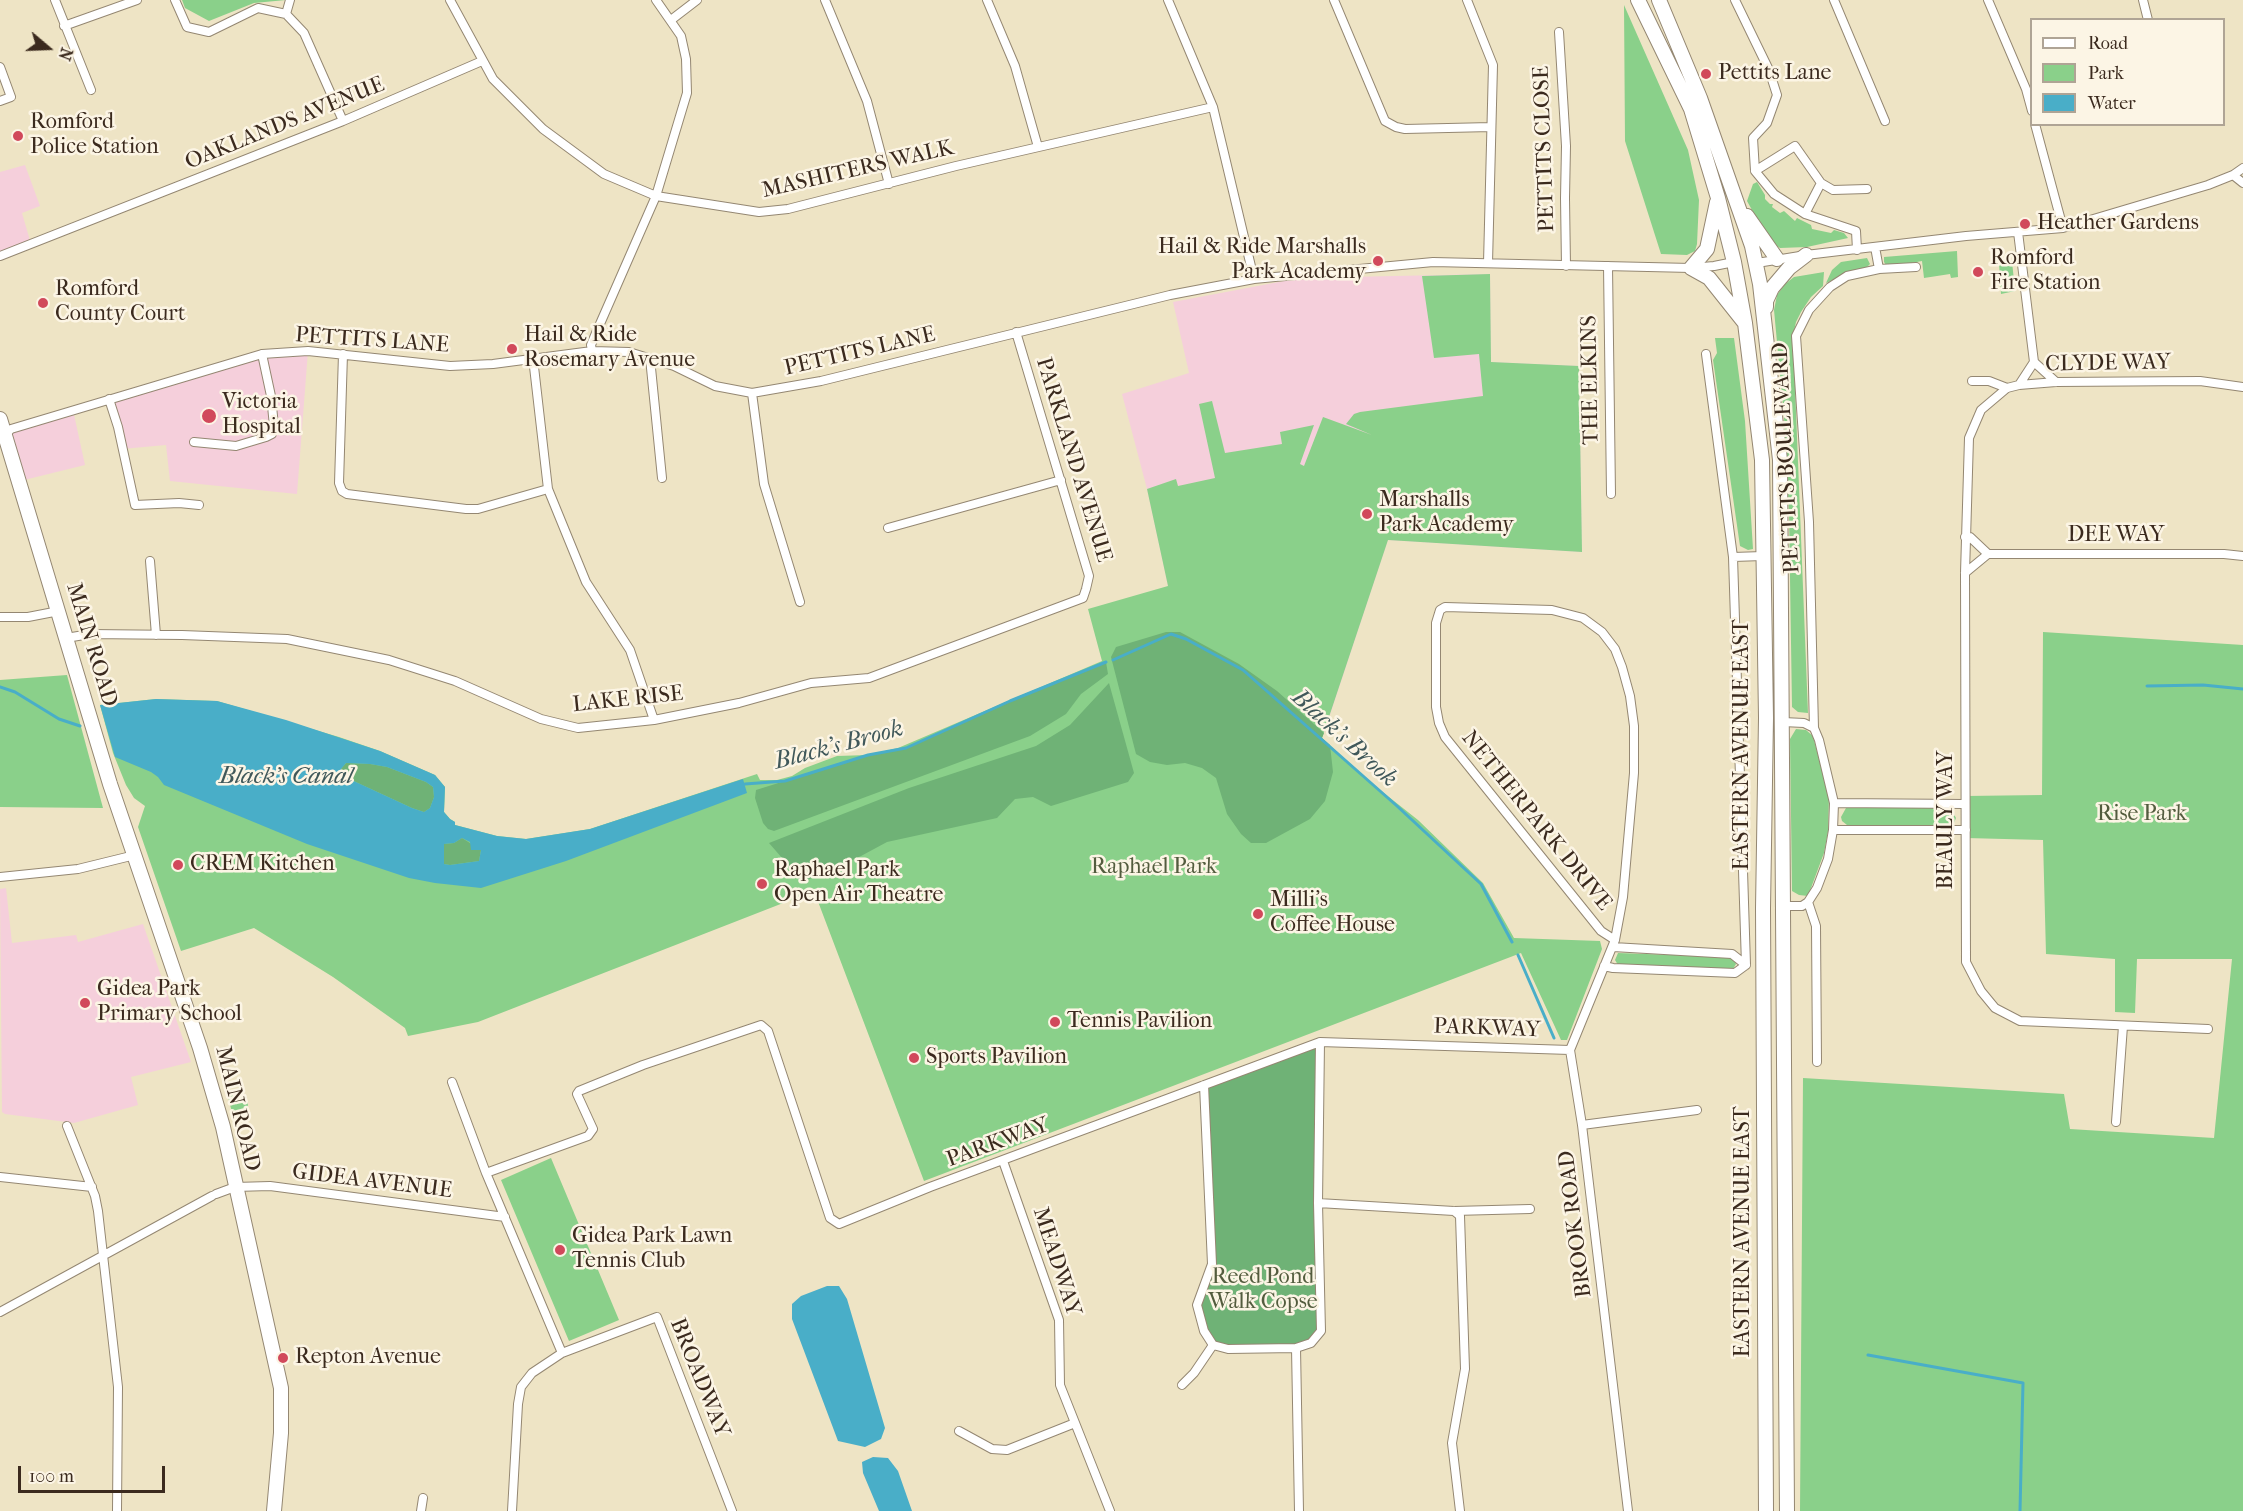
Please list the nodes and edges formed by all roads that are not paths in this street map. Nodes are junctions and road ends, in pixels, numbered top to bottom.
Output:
1 (55, 0) edge
2 (137, 0) edge
3 (175, 0) edge
4 (290, 0) edge
5 (450, 0) edge
6 (656, 0) edge
7 (697, 0) edge
8 (825, 0) edge
9 (987, 0) edge
10 (1168, 0) edge
11 (1334, 0) edge
12 (1467, 0) edge
13 (1638, 0) edge
14 (1659, 0) edge
15 (1735, 0) edge
16 (1834, 0) edge
17 (1988, 0) edge
18 (2143, 0) edge
19 (286, 14) junction
20 (2148, 18) edge
21 (671, 20) junction
22 (64, 26) junction
23 (1559, 32) dead end
24 (482, 61) junction
25 (0, 67) edge
26 (91, 90) dead end
27 (0, 101) edge
28 (1213, 107) junction
29 (2030, 107) edge
30 (343, 121) junction
31 (1885, 121) dead end
32 (2036, 126) edge
33 (1491, 127) junction
34 (1038, 147) junction
35 (2243, 168) edge
36 (1755, 171) junction
37 (2233, 175) junction
38 (1821, 183) junction
39 (2243, 183) edge
40 (889, 184) junction
41 (1867, 189) dead end
42 (656, 196) junction
43 (1718, 198) junction
44 (1740, 205) junction
45 (1805, 214) junction
46 (2063, 228) junction
47 (2018, 232) junction
48 (1875, 248) junction
49 (1857, 249) junction
50 (1806, 255) junction
51 (0, 256) edge
52 (1777, 259) junction
53 (1734, 262) junction
54 (1488, 263) junction
55 (1757, 263) junction
56 (1566, 266) junction
57 (1608, 266) junction
58 (1916, 267) dead end
59 (1691, 268) junction
60 (1879, 269) junction
61 (1254, 279) junction
62 (1745, 323) junction
63 (1765, 330) junction
64 (1016, 332) junction
65 (592, 351) junction
66 (262, 354) junction
67 (343, 354) junction
68 (1706, 354) dead end
69 (534, 358) junction
70 (650, 358) junction
71 (2034, 362) junction
72 (1972, 381) dead end
73 (2056, 382) junction
74 (2019, 385) junction
75 (2243, 387) edge
76 (2007, 388) junction
77 (752, 393) junction
78 (109, 399) junction
79 (1982, 410) joint
80 (0, 418) edge
81 (3, 436) edge
82 (194, 442) dead end
83 (662, 478) dead end
84 (1061, 480) junction
85 (548, 489) junction
86 (1611, 494) dead end
87 (199, 505) dead end
88 (888, 528) dead end
89 (1965, 537) junction
90 (1988, 554) junction
91 (1763, 556) junction
92 (2243, 556) edge
93 (1733, 557) junction
94 (150, 561) dead end
95 (1965, 573) junction
96 (1083, 598) joint
97 (800, 602) dead end
98 (58, 611) junction
99 (0, 617) edge
100 (156, 635) junction
101 (66, 638) junction
102 (654, 720) junction
103 (1783, 722) junction
104 (1814, 728) junction
105 (1834, 803) junction
106 (1965, 804) junction
107 (1833, 830) junction
108 (1966, 830) junction
109 (135, 855) junction
110 (0, 877) edge
111 (1808, 902) junction
112 (1784, 906) junction
113 (1614, 943) junction
114 (1764, 963) junction
115 (1746, 965) junction
116 (1604, 966) junction
117 (2123, 1026) junction
118 (2208, 1029) dead end
119 (1320, 1042) junction
120 (1570, 1050) junction
121 (1817, 1062) dead end
122 (452, 1082) dead end
123 (1204, 1085) junction
124 (1697, 1110) dead end
125 (2116, 1122) dead end
126 (1582, 1125) junction
127 (67, 1126) dead end
128 (1003, 1161) junction
129 (486, 1173) junction
130 (0, 1177) edge
131 (92, 1187) junction
132 (235, 1187) junction
133 (1318, 1203) junction
134 (1530, 1209) dead end
135 (1454, 1210) junction
136 (505, 1217) junction
137 (102, 1257) junction
138 (0, 1312) edge
139 (1213, 1345) junction
140 (1296, 1348) junction
141 (562, 1353) junction
142 (1182, 1384) dead end
143 (1075, 1423) junction
144 (959, 1431) dead end
145 (423, 1498) dead end
146 (117, 1511) edge
147 (274, 1511) edge
148 (421, 1511) edge
149 (512, 1511) edge
150 (732, 1511) edge
151 (1110, 1511) edge
152 (1299, 1511) edge
153 (1460, 1511) edge
154 (1628, 1511) edge
155 (1766, 1511) edge
156 (1787, 1511) edge

1 - 22 street
2 - 22 street
3 - 19 street
4 - 19 street
5 - 24 street, MASHITERS WALK
6 - 21 street
7 - 21 street
8 - 40 street
9 - 34 street
10 - 28 street
11 - 33 street
12 - 33 street
13 - 43 main road, EASTERN AVENUE EAST
14 - 44 main road, EASTERN AVENUE EAST
15 - 36 street
16 - 31 street
17 - 29 street
18 - 20 street
19 - 30 street
21 - 42 street
22 - 26 street
23 - 56 street, PETTITS CLOSE
24 - 30 street, OAKLANDS AVENUE
24 - 42 street, MASHITERS WALK
25 - 27 street
28 - 34 street, MASHITERS WALK
28 - 61 street
30 - 51 street, OAKLANDS AVENUE
32 - 46 street
33 - 54 street
34 - 40 street, MASHITERS WALK
35 - 37 street
36 - 38 street
36 - 45 street
37 - 39 street
37 - 46 street
38 - 41 street
38 - 45 street
40 - 42 street, MASHITERS WALK
42 - 65 street
43 - 53 main road, EASTERN AVENUE EAST
43 - 59 main road
44 - 52 main road
44 - 55 main road, EASTERN AVENUE EAST
45 - 49 street
46 - 47 street
47 - 48 street
47 - 71 street
48 - 49 street
48 - 60 street
49 - 50 street
50 - 52 street
50 - 63 main road
52 - 55 street
53 - 55 main road
53 - 59 street, PETTITS LANE
53 - 62 main road, EASTERN AVENUE EAST
54 - 56 street, PETTITS LANE
54 - 61 street, PETTITS LANE
55 - 63 main road, EASTERN AVENUE EAST
56 - 57 street, PETTITS LANE
57 - 59 street, PETTITS LANE
57 - 86 street, THE ELKINS
58 - 60 street, PETTITS BOULEVARD
59 - 62 main road
60 - 104 street, PETTITS BOULEVARD
61 - 64 street, PETTITS LANE
62 - 91 main road, EASTERN AVENUE EAST
63 - 103 main road, EASTERN AVENUE EAST
64 - 77 street, PETTITS LANE
64 - 84 street, PARKLAND AVENUE
65 - 69 street, PETTITS LANE
65 - 70 street, PETTITS LANE
66 - 67 street, PETTITS LANE
66 - 78 street, PETTITS LANE
66 - 82 street
67 - 69 street, PETTITS LANE
67 - 85 street
68 - 93 street
69 - 85 street
70 - 77 street, PETTITS LANE
70 - 83 street
71 - 73 street
71 - 74 street
72 - 76 street
73 - 74 street, CLYDE WAY
73 - 75 street, CLYDE WAY
74 - 76 street, CLYDE WAY
76 - 79 street, CLYDE WAY
77 - 97 street
78 - 81 street, PETTITS LANE
78 - 87 street
79 - 89 street, BEAULY WAY
80 - 81 main road, MAIN ROAD
81 - 98 main road, MAIN ROAD
84 - 88 street
84 - 96 street, PARKLAND AVENUE
85 - 102 street
89 - 90 street
89 - 95 street, BEAULY WAY
90 - 92 street, DEE WAY
90 - 95 street
91 - 93 street
91 - 114 main road, EASTERN AVENUE EAST
93 - 115 street
94 - 100 street
95 - 106 street, BEAULY WAY
96 - 102 street, LAKE RISE
98 - 99 street
98 - 101 main road, MAIN ROAD
100 - 101 street, LAKE RISE
100 - 102 street, LAKE RISE
101 - 109 main road, MAIN ROAD
103 - 104 street
103 - 112 main road, EASTERN AVENUE EAST
104 - 105 street, PETTITS BOULEVARD
105 - 106 street
105 - 107 street, PETTITS BOULEVARD
106 - 108 street, BEAULY WAY
107 - 108 street
107 - 111 street, PETTITS BOULEVARD
108 - 117 street, BEAULY WAY
109 - 110 street
109 - 132 main road, MAIN ROAD
111 - 112 street
111 - 121 street
112 - 156 main road, EASTERN AVENUE EAST
113 - 113 street, NETHERPARK DRIVE
113 - 115 street
113 - 116 street
114 - 115 street
114 - 155 main road, EASTERN AVENUE EAST
115 - 116 street
116 - 120 street
117 - 118 street, BEAULY WAY
117 - 125 street
119 - 120 street, PARKWAY
119 - 123 street, PARKWAY
119 - 133 street
120 - 126 street, BROOK ROAD
122 - 129 street
123 - 128 street, PARKWAY
123 - 139 street
124 - 126 street
126 - 154 street, BROOK ROAD
127 - 131 street
128 - 129 street, PARKWAY
128 - 143 street, MEADWAY
129 - 136 street
130 - 131 street
131 - 137 street
132 - 136 street, GIDEA AVENUE
132 - 137 street
132 - 147 main road, MAIN ROAD
133 - 135 street
133 - 140 street
134 - 135 street
135 - 153 street
136 - 141 street
137 - 138 street
137 - 146 street
139 - 140 street
139 - 142 street
140 - 152 street
141 - 149 street
141 - 150 street, BROADWAY
143 - 144 street
143 - 151 street, MEADWAY
145 - 148 street

